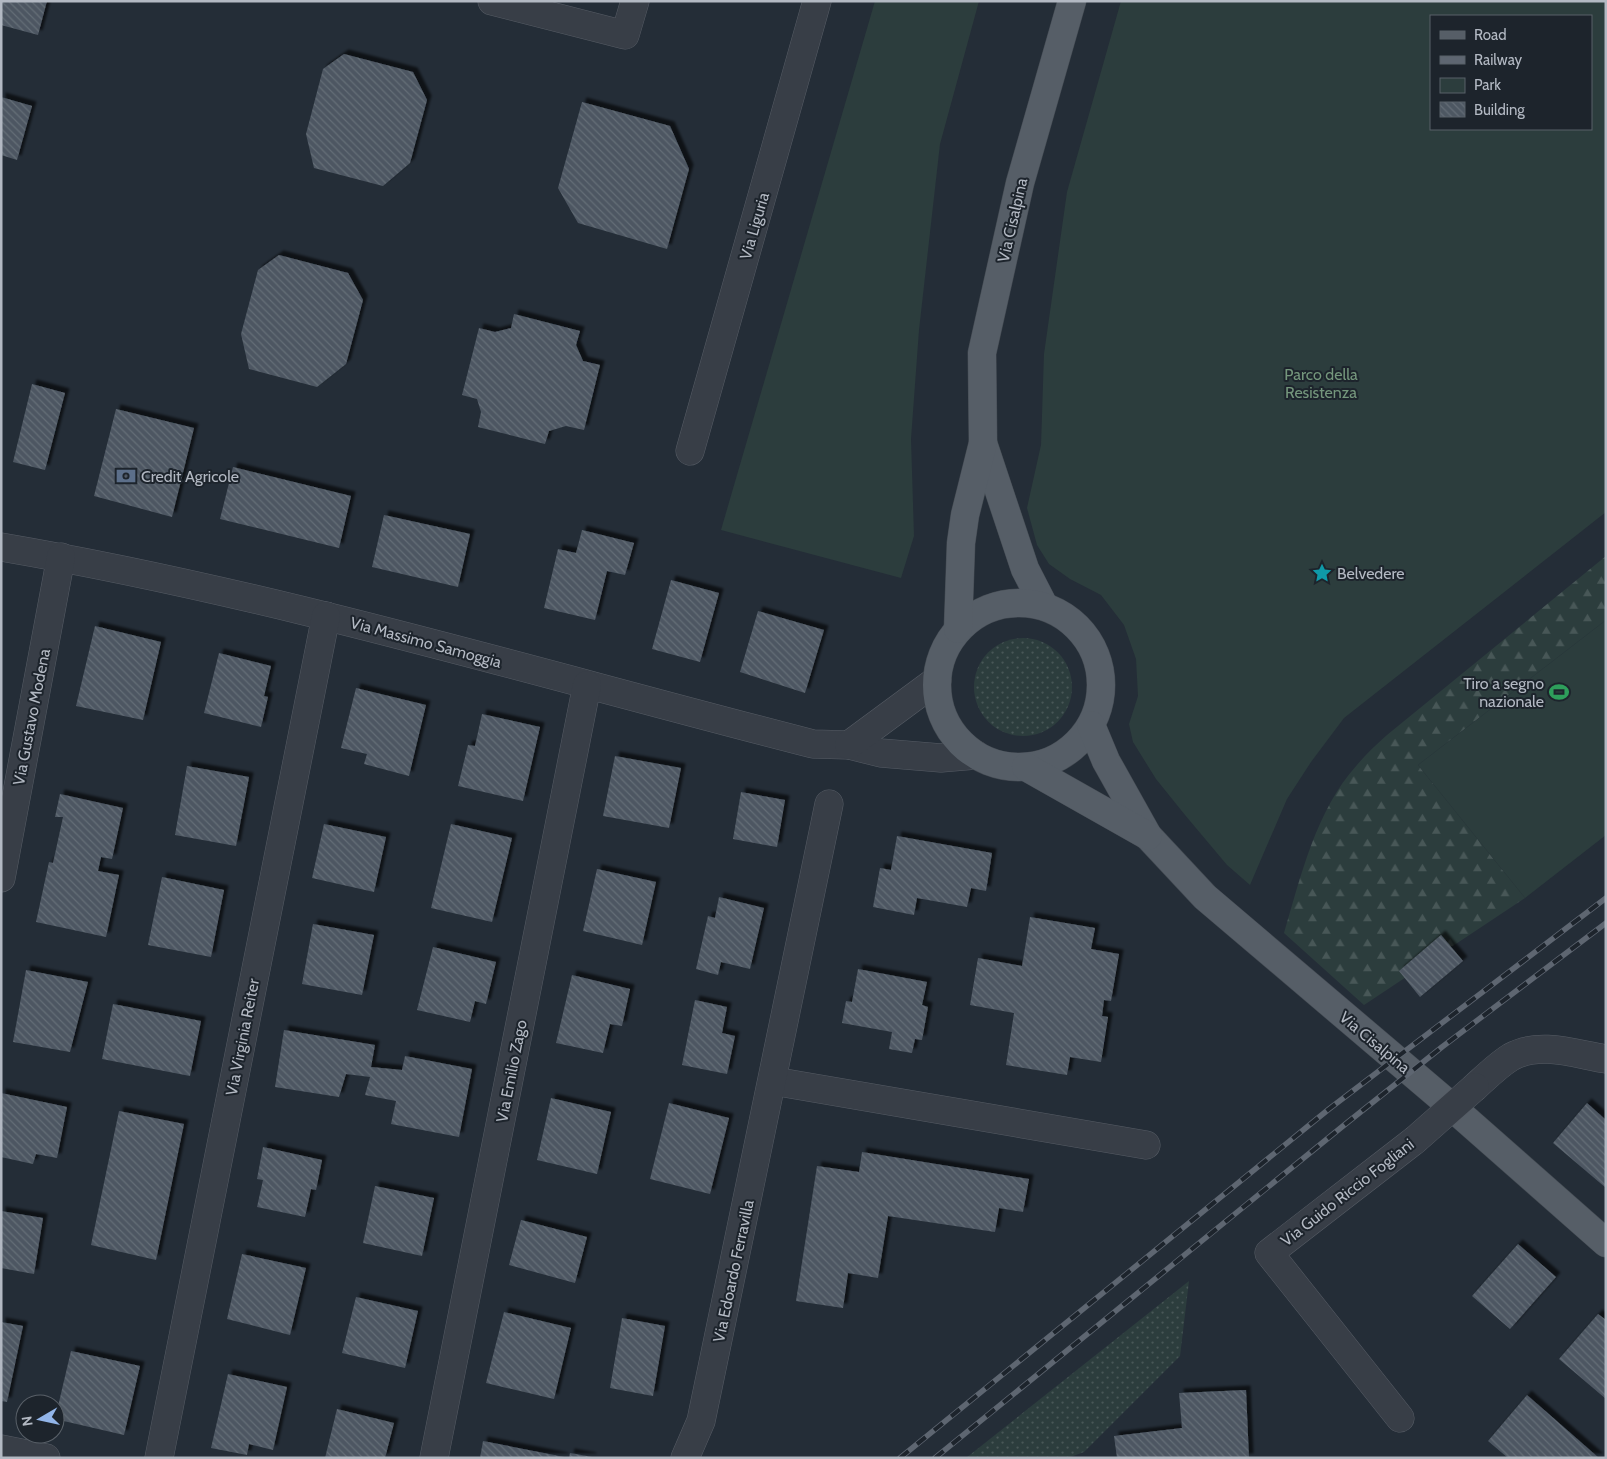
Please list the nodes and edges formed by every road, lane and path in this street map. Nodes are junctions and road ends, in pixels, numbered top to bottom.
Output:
1 (492, 1) edge
2 (635, 1) edge
3 (817, 1) edge
4 (1072, 1) edge
5 (983, 443) junction
6 (690, 451) dead end
7 (1, 547) edge
8 (61, 557) junction
9 (1044, 606) junction
10 (326, 616) junction
11 (958, 629) junction
12 (937, 680) junction
13 (588, 685) junction
14 (1091, 725) junction
15 (849, 744) junction
16 (976, 755) junction
17 (1026, 767) junction
18 (829, 804) dead end
19 (1148, 836) junction
20 (1, 878) edge
21 (1606, 1059) edge
22 (773, 1081) junction
23 (1146, 1145) dead end
24 (1606, 1243) edge
25 (1400, 1418) dead end
26 (1, 1449) edge
27 (46, 1458) edge
28 (159, 1458) edge
29 (434, 1458) edge
30 (685, 1458) edge

1 - 2 street
3 - 6 street, Via Liguria
4 - 5 main road, Via Cisalpina
5 - 9 main road, Via Cisalpina
5 - 11 main road, Via Cisalpina
7 - 8 street, Via Massimo Samoggia
8 - 10 street, Via Massimo Samoggia
8 - 20 street, Via Gustavo Modena
9 - 11 main road, Via Cisalpina
9 - 14 main road, Via Cisalpina
10 - 13 street, Via Massimo Samoggia
10 - 28 street, Via Virginia Reiter
11 - 12 main road, Via Cisalpina
12 - 15 street
12 - 16 main road, Via Cisalpina
13 - 15 street, Via Massimo Samoggia
13 - 29 street, Via Emilio Zago
14 - 17 main road, Via Cisalpina
14 - 19 main road, Via Cisalpina
15 - 16 street, Via Massimo Samoggia
16 - 17 main road, Via Cisalpina
17 - 19 main road, Via Cisalpina
18 - 22 street, Via Edoardo Ferravilla
19 - 24 main road, Via Cisalpina
21 - 25 street, Via Guido Riccio Fogliani, bridge
22 - 23 street
22 - 30 street, Via Edoardo Ferravilla
26 - 27 street

